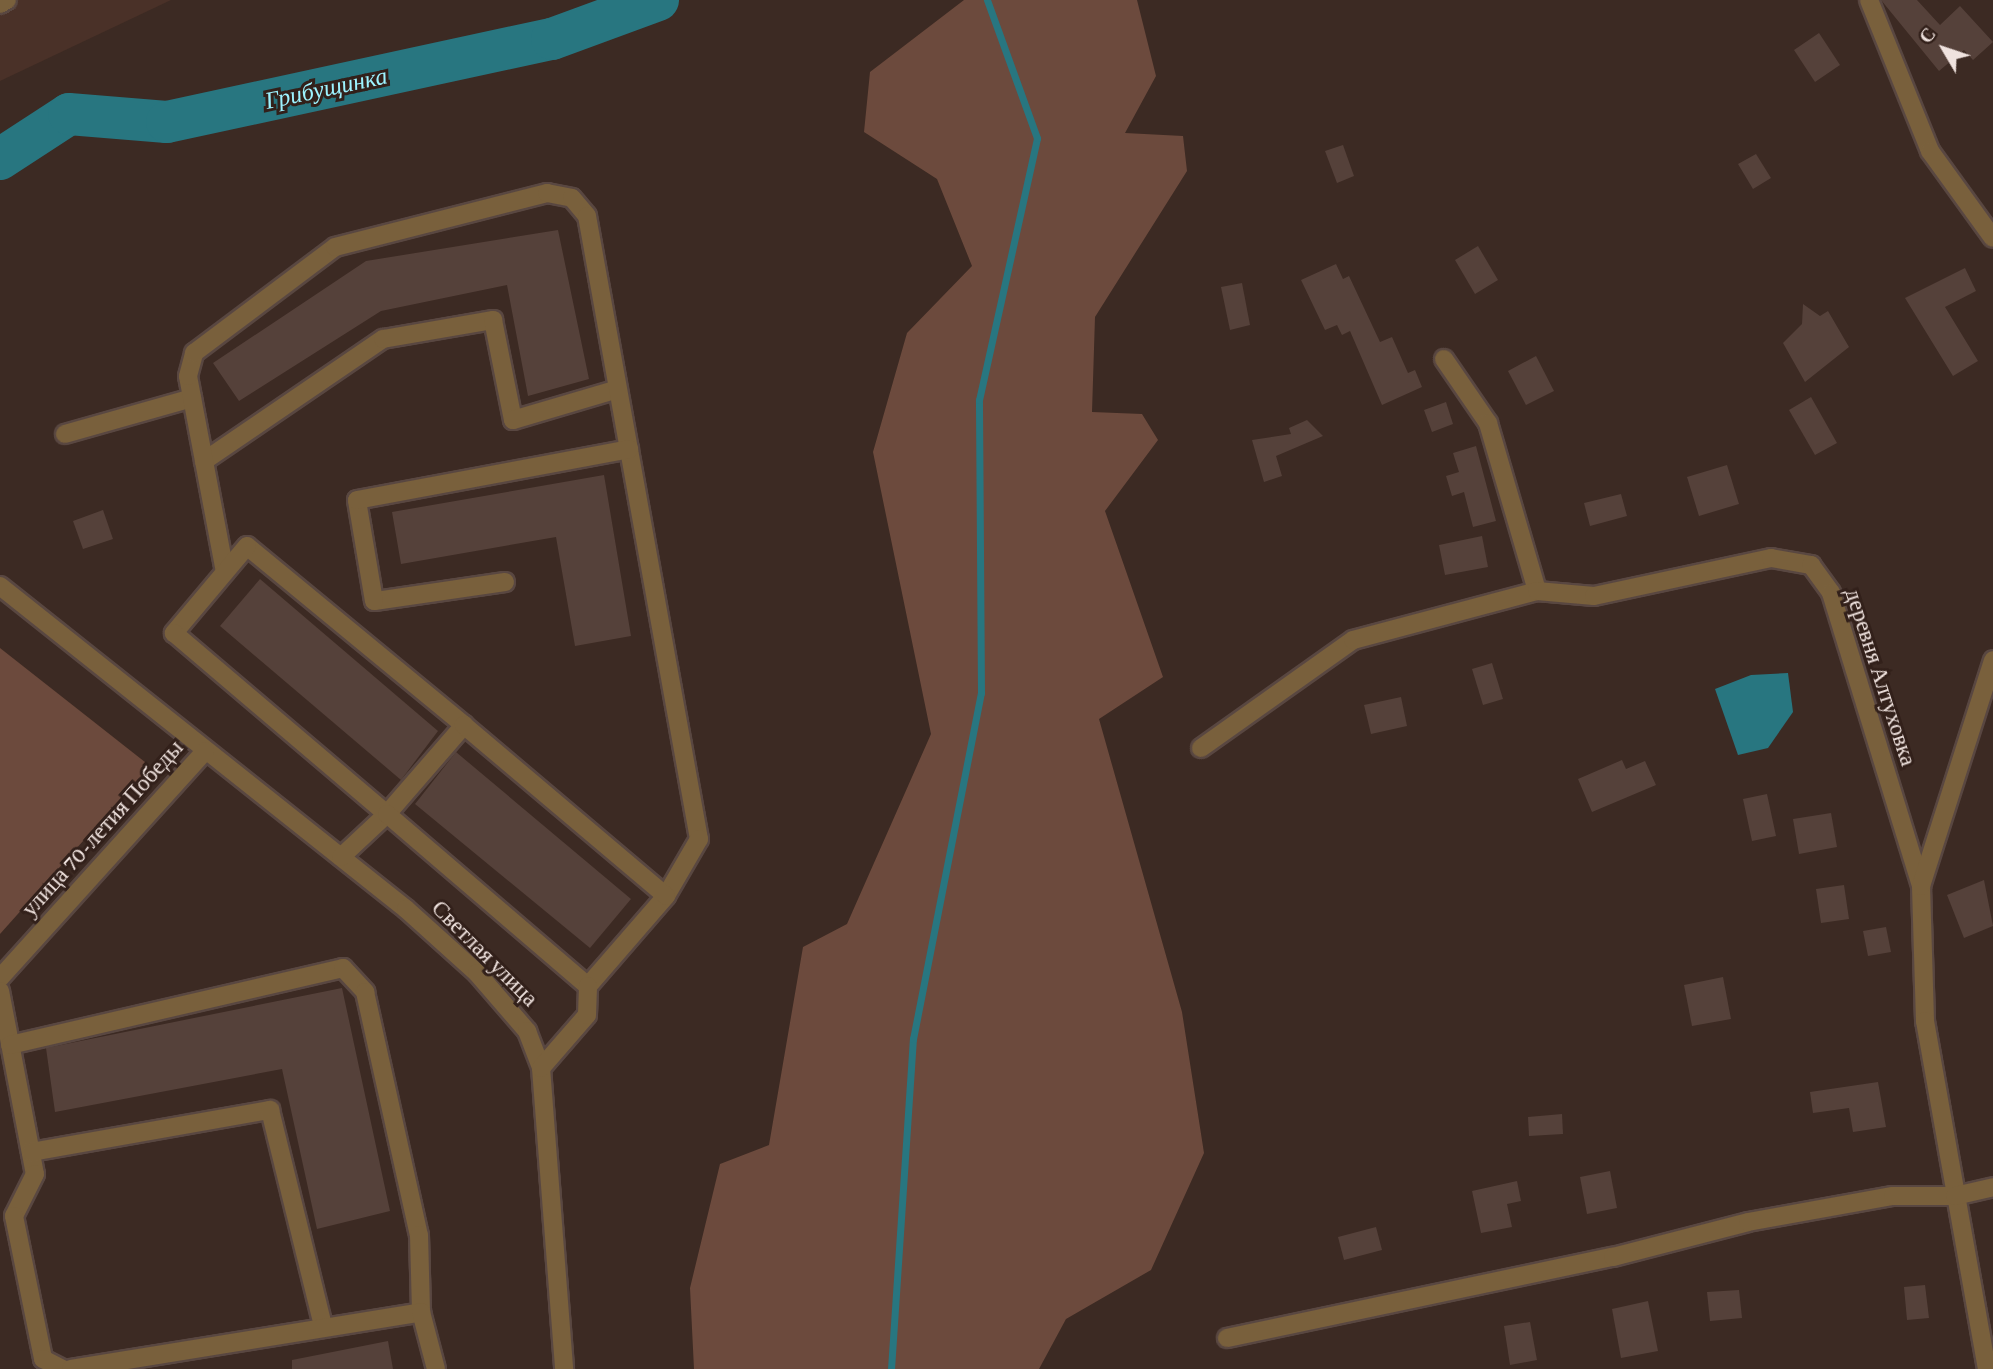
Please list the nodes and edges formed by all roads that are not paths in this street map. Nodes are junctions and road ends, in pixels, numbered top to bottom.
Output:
1 (8, 0) edge
2 (1869, 0) edge
3 (0, 4) edge
4 (1993, 238) edge
5 (1444, 359) dead end
6 (618, 389) junction
7 (192, 398) junction
8 (65, 434) dead end
9 (629, 449) junction
10 (204, 461) junction
11 (225, 572) junction
12 (505, 582) dead end
13 (0, 586) edge
14 (1537, 591) junction
15 (1993, 660) edge
16 (464, 725) junction
17 (1201, 748) dead end
18 (205, 751) junction
19 (387, 814) junction
20 (341, 857) junction
21 (1921, 886) junction
22 (666, 896) junction
23 (0, 978) edge
24 (588, 986) junction
25 (0, 991) edge
26 (10, 1045) junction
27 (541, 1068) junction
28 (31, 1152) junction
29 (1993, 1187) edge
30 (1955, 1196) junction
31 (421, 1312) junction
32 (323, 1325) junction
33 (1227, 1338) dead end
34 (63, 1369) edge
35 (71, 1369) edge
36 (436, 1369) edge
37 (564, 1369) edge
38 (1987, 1369) edge

1 - 3 street
2 - 4 street
5 - 14 street
6 - 7 street
6 - 9 street
6 - 10 street
7 - 8 street
7 - 10 street
9 - 12 street
9 - 22 street
10 - 11 street
11 - 16 street
11 - 19 street
13 - 18 street, улица 70-летия Победы
14 - 17 street, деревня Алтуховка
14 - 21 street, деревня Алтуховка
15 - 21 street
16 - 19 street
16 - 22 street
18 - 20 street, Светлая улица
18 - 23 street, улица 70-летия Победы
19 - 20 street
19 - 24 street
20 - 27 street, Светлая улица
21 - 30 street, деревня Алтуховка
22 - 24 street
24 - 27 street
25 - 26 street
26 - 28 street
26 - 31 street
27 - 37 street, Светлая улица
28 - 32 street
28 - 34 street
29 - 30 street
30 - 33 street
30 - 38 street, деревня Алтуховка
31 - 32 street
31 - 36 street
32 - 35 street

